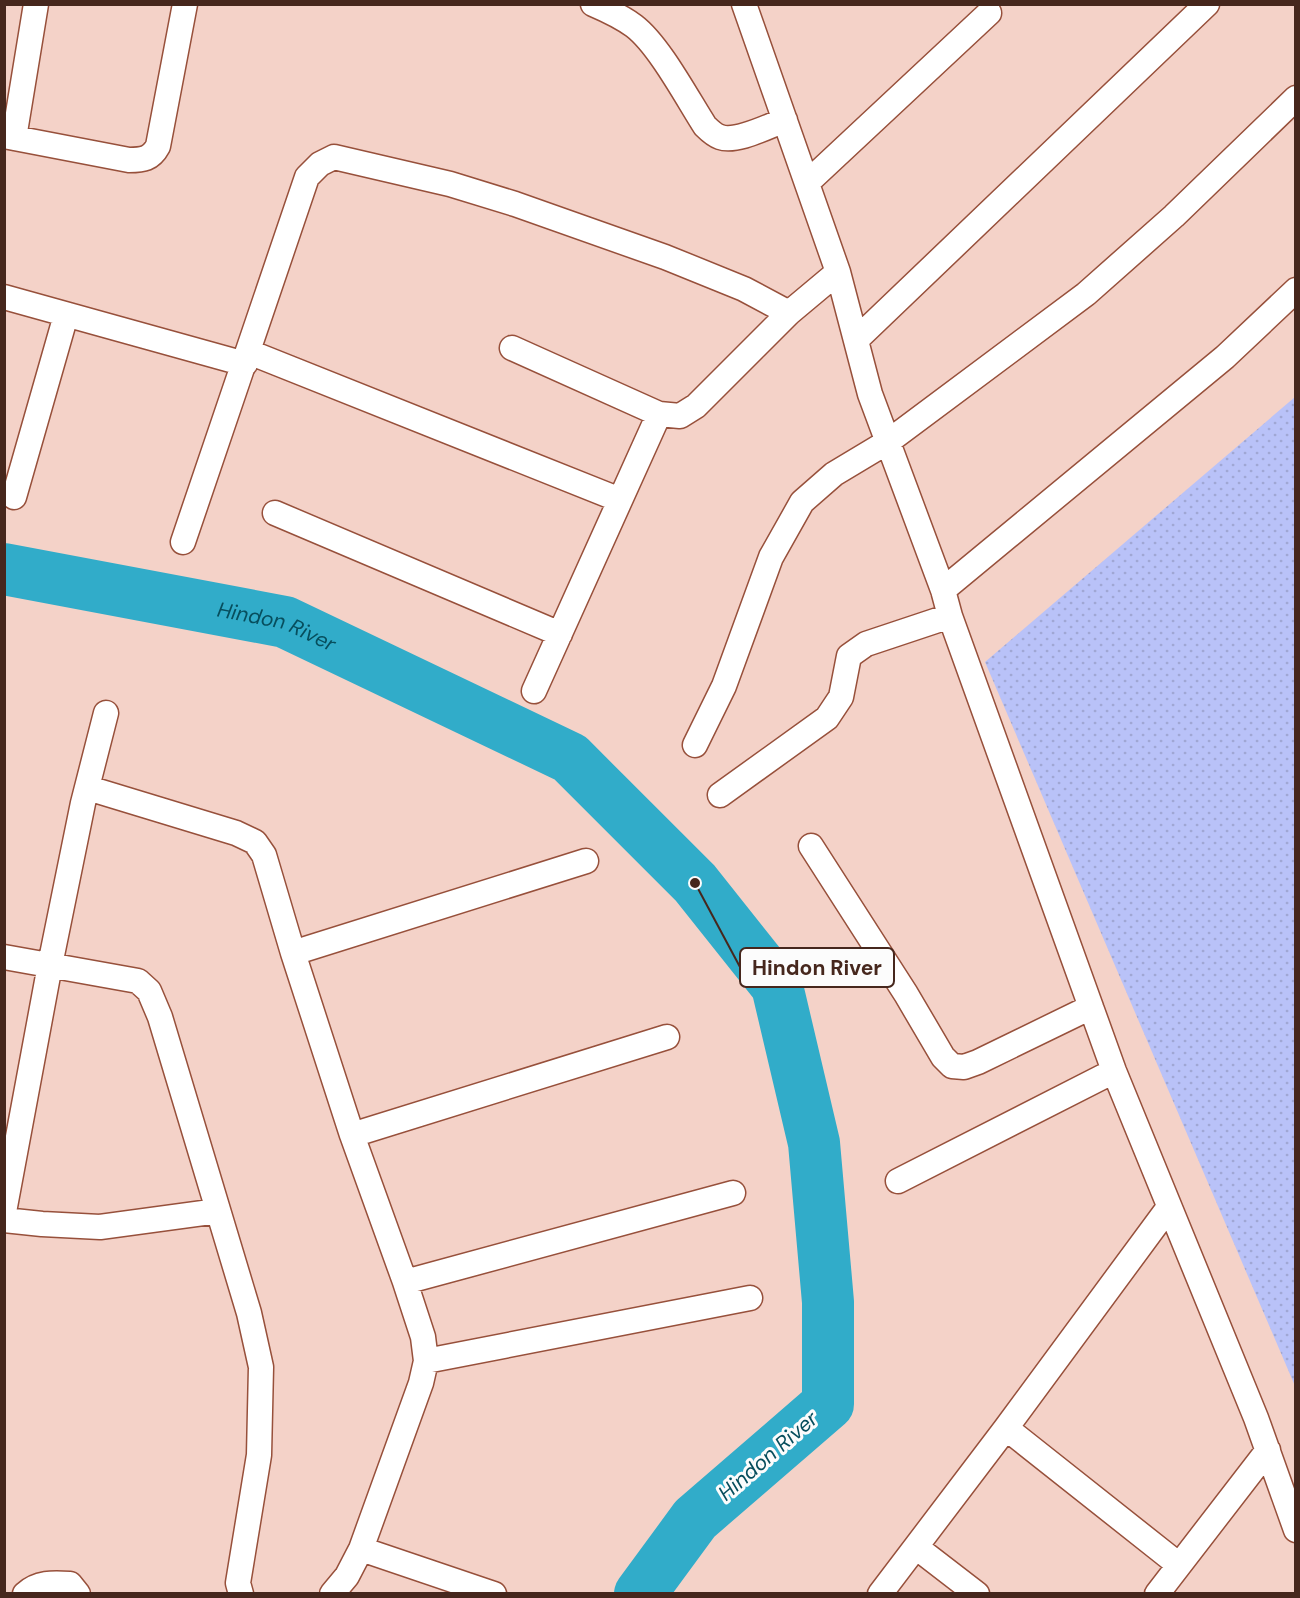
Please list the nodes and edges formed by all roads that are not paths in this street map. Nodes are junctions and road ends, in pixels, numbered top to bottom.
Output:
1 (36, 4) edge
2 (185, 4) edge
3 (593, 4) edge
4 (744, 4) edge
5 (1207, 4) edge
6 (989, 13) dead end
7 (1296, 98) edge
8 (785, 120) junction
9 (9, 137) edge
10 (807, 183) junction
11 (838, 272) junction
12 (1296, 290) edge
13 (4, 297) edge
14 (789, 313) junction
15 (66, 315) junction
16 (856, 340) junction
17 (512, 348) dead end
18 (247, 358) junction
19 (659, 414) junction
20 (889, 441) junction
21 (14, 497) dead end
22 (620, 500) junction
23 (275, 513) dead end
24 (183, 542) dead end
25 (943, 590) junction
26 (950, 616) junction
27 (560, 634) junction
28 (534, 691) dead end
29 (106, 713) dead end
30 (695, 745) dead end
31 (88, 788) junction
32 (720, 795) dead end
33 (811, 846) dead end
34 (586, 861) dead end
35 (293, 953) junction
36 (4, 957) edge
37 (50, 965) junction
38 (1091, 1006) junction
39 (667, 1037) dead end
40 (1114, 1071) junction
41 (352, 1135) junction
42 (898, 1181) dead end
43 (733, 1193) dead end
44 (1169, 1207) junction
45 (218, 1211) junction
46 (4, 1212) edge
47 (4, 1220) edge
48 (405, 1281) junction
49 (750, 1298) dead end
50 (426, 1361) junction
51 (1006, 1428) junction
52 (1268, 1450) junction
53 (1296, 1530) edge
54 (916, 1547) junction
55 (361, 1549) junction
56 (1179, 1565) junction
57 (25, 1593) edge
58 (78, 1593) edge
59 (242, 1593) edge
60 (332, 1593) edge
61 (494, 1593) edge
62 (880, 1593) edge
63 (977, 1593) edge
64 (1157, 1593) edge

1 - 9 street
2 - 9 street
3 - 8 street
4 - 8 street
5 - 16 street
6 - 10 street
7 - 20 street
8 - 10 street
10 - 11 street
11 - 14 street
11 - 16 street
12 - 25 street
13 - 15 street
14 - 18 street
14 - 19 street
15 - 18 street
15 - 21 street
16 - 20 street
17 - 19 street
18 - 22 street
18 - 24 street
19 - 22 street
20 - 25 street
20 - 30 street
22 - 27 street
23 - 27 street
25 - 26 street
26 - 32 street
26 - 38 street
27 - 28 street
29 - 31 street
31 - 35 street
31 - 37 street
33 - 38 street
34 - 35 street
35 - 41 street
36 - 37 street
37 - 45 street
37 - 46 street
38 - 40 street
39 - 41 street
40 - 42 street
40 - 44 street
41 - 48 street
43 - 48 street
44 - 51 street
44 - 52 street
45 - 47 street
45 - 59 street
48 - 50 street
49 - 50 street
50 - 55 street
51 - 54 street
51 - 56 street
52 - 53 street
52 - 56 street
54 - 62 street
54 - 63 street
55 - 60 street
55 - 61 street
56 - 64 street
57 - 58 street

